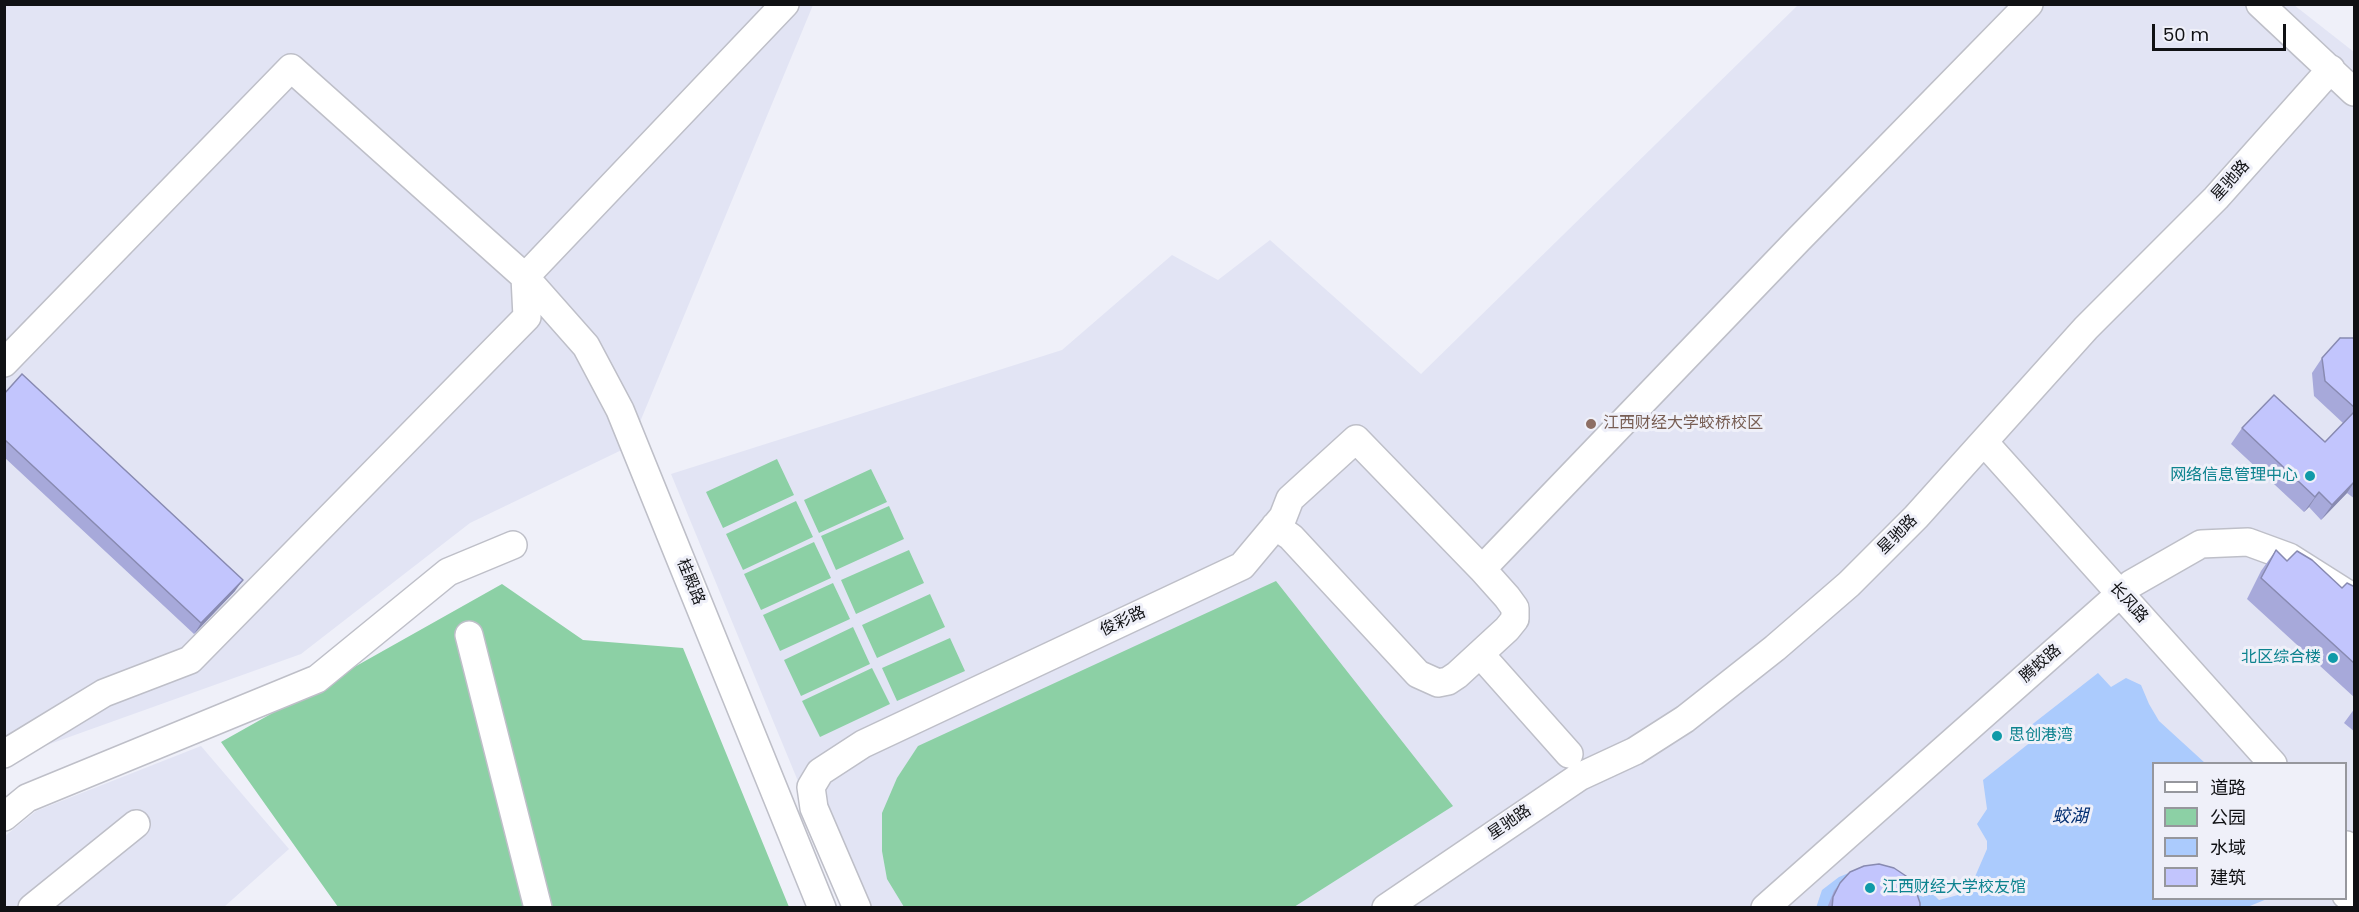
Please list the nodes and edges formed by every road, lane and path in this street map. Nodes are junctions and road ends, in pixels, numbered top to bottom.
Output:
1 (785, 4) edge
2 (2029, 4) edge
3 (2260, 4) edge
4 (2331, 69) junction
5 (2355, 92) edge
6 (525, 276) junction
7 (4, 363) edge
8 (1984, 442) junction
9 (1275, 526) junction
10 (513, 545) dead end
11 (1482, 569) junction
12 (2120, 594) junction
13 (2355, 598) edge
14 (470, 635) dead end
15 (1480, 654) junction
16 (4, 754) edge
17 (1569, 754) dead end
18 (2270, 762) edge
19 (4, 817) edge
20 (136, 824) dead end
21 (2355, 878) edge
22 (2347, 892) edge
23 (32, 908) edge
24 (538, 908) edge
25 (822, 908) edge
26 (857, 908) edge
27 (1386, 908) edge
28 (1765, 908) edge

1 - 6 street
2 - 11 street
3 - 4 street
4 - 5 street
4 - 8 street, 星驰路
6 - 7 street, 桂殿路
6 - 16 street
6 - 25 street, 桂殿路
8 - 12 street, 长风路
8 - 27 street, 星驰路
9 - 11 street, 俊彩路
9 - 15 street
9 - 26 street, 俊彩路
10 - 19 street
11 - 15 street
12 - 13 street, 腾蛟路
12 - 18 street, 长风路
12 - 28 street, 腾蛟路
14 - 24 street
15 - 17 street
20 - 23 street
21 - 22 street

